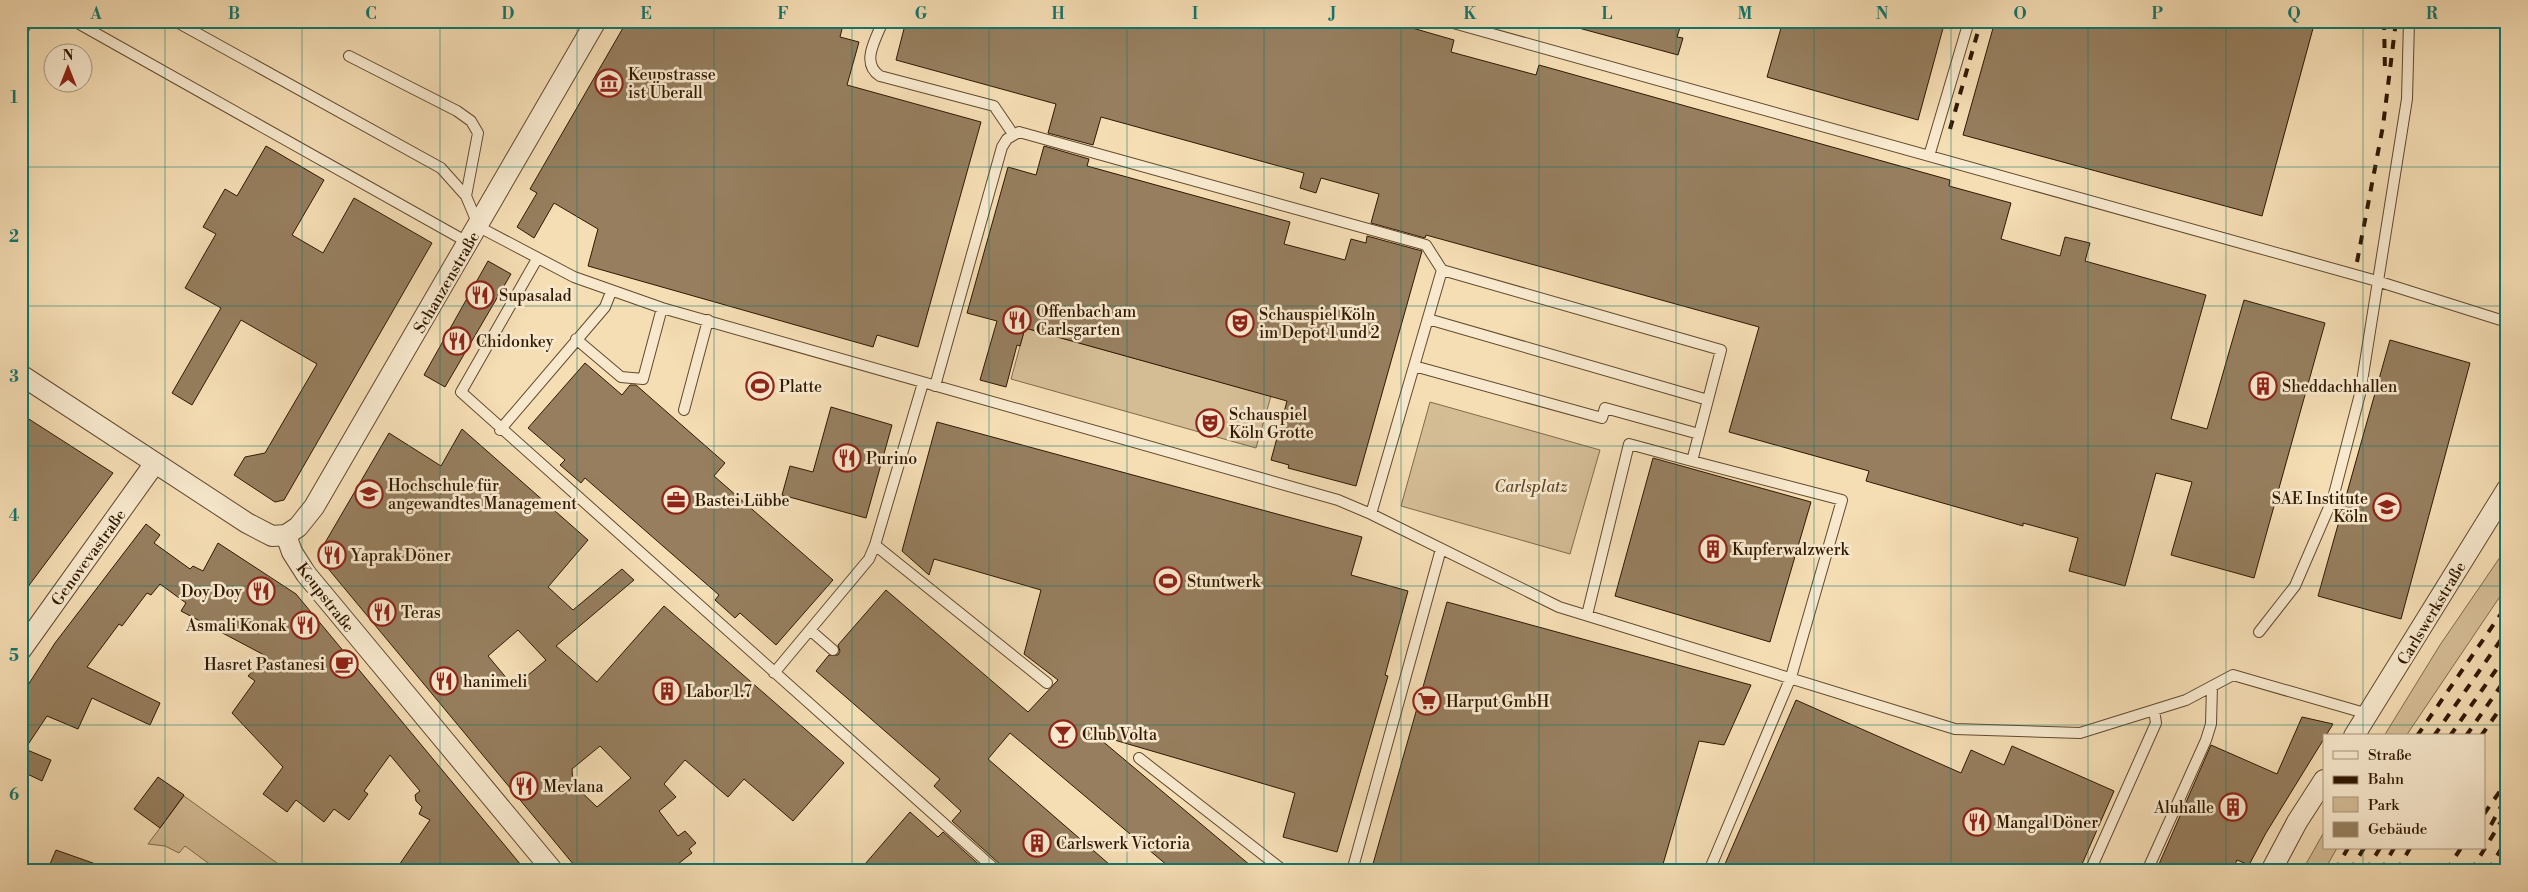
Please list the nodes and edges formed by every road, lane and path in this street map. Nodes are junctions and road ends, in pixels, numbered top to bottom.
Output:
1 (29, 21) edge
2 (74, 21) edge
3 (175, 21) edge
4 (596, 21) edge
5 (883, 21) edge
6 (1446, 21) edge
7 (1969, 21) edge
8 (2410, 21) edge
9 (21, 32) edge
10 (349, 56) dead end
11 (1013, 134) junction
12 (1929, 156) junction
13 (466, 196) junction
14 (474, 235) junction
15 (537, 259) junction
16 (1442, 270) junction
17 (2377, 281) junction
18 (611, 292) junction
19 (662, 308) junction
20 (1428, 319) junction
21 (708, 320) junction
22 (2507, 322) edge
23 (576, 339) junction
24 (1414, 366) junction
25 (21, 375) edge
26 (923, 382) junction
27 (935, 386) junction
28 (1708, 400) junction
29 (684, 410) dead end
30 (500, 430) junction
31 (1699, 434) junction
32 (1692, 461) junction
33 (155, 463) junction
34 (2507, 488) edge
35 (1371, 514) junction
36 (286, 535) junction
37 (875, 545) junction
38 (1441, 549) junction
39 (1587, 615) junction
40 (810, 630) junction
41 (2259, 632) dead end
42 (21, 650) edge
43 (833, 650) dead end
44 (774, 673) junction
45 (1791, 677) junction
46 (1047, 683) dead end
47 (2212, 686) junction
48 (2154, 710) junction
49 (2368, 714) junction
50 (2355, 734) edge
51 (1139, 758) dead end
52 (2323, 782) edge
53 (553, 871) edge
54 (996, 871) edge
55 (1284, 871) edge
56 (1352, 871) edge
57 (1708, 871) edge
58 (2090, 871) edge
59 (2147, 871) edge
60 (2271, 871) edge

1 - 9 lane
2 - 14 lane
3 - 13 lane
4 - 14 street, Schanzenstraße
5 - 11 lane
6 - 12 lane
7 - 12 lane
8 - 17 lane
10 - 13 lane
11 - 16 lane
11 - 27 lane
12 - 17 lane
13 - 14 lane
14 - 15 lane
14 - 36 street, Schanzenstraße
15 - 18 lane
15 - 30 lane
16 - 20 lane
16 - 28 lane
17 - 22 lane
17 - 41 lane
18 - 19 lane
18 - 23 lane
19 - 21 lane
19 - 23 lane
20 - 24 lane
20 - 28 lane
21 - 26 lane
21 - 29 lane
23 - 30 lane
24 - 31 lane
24 - 35 lane
25 - 33 street
26 - 27 lane
26 - 37 lane
27 - 35 lane
28 - 31 lane
30 - 44 lane
31 - 32 lane
32 - 39 lane
32 - 45 lane
33 - 36 street
33 - 42 street, Genovevastraße
34 - 49 street, Carlswerkstraße
35 - 38 lane
36 - 53 street, Keupstraße
37 - 40 lane
37 - 46 lane
38 - 39 lane
38 - 56 lane
39 - 45 lane
40 - 43 lane
40 - 44 lane
44 - 54 lane
45 - 48 lane
45 - 57 lane
47 - 48 lane
47 - 49 lane
47 - 59 lane
48 - 58 lane
49 - 50 street, Carlswerkstraße
51 - 55 lane
52 - 60 street

